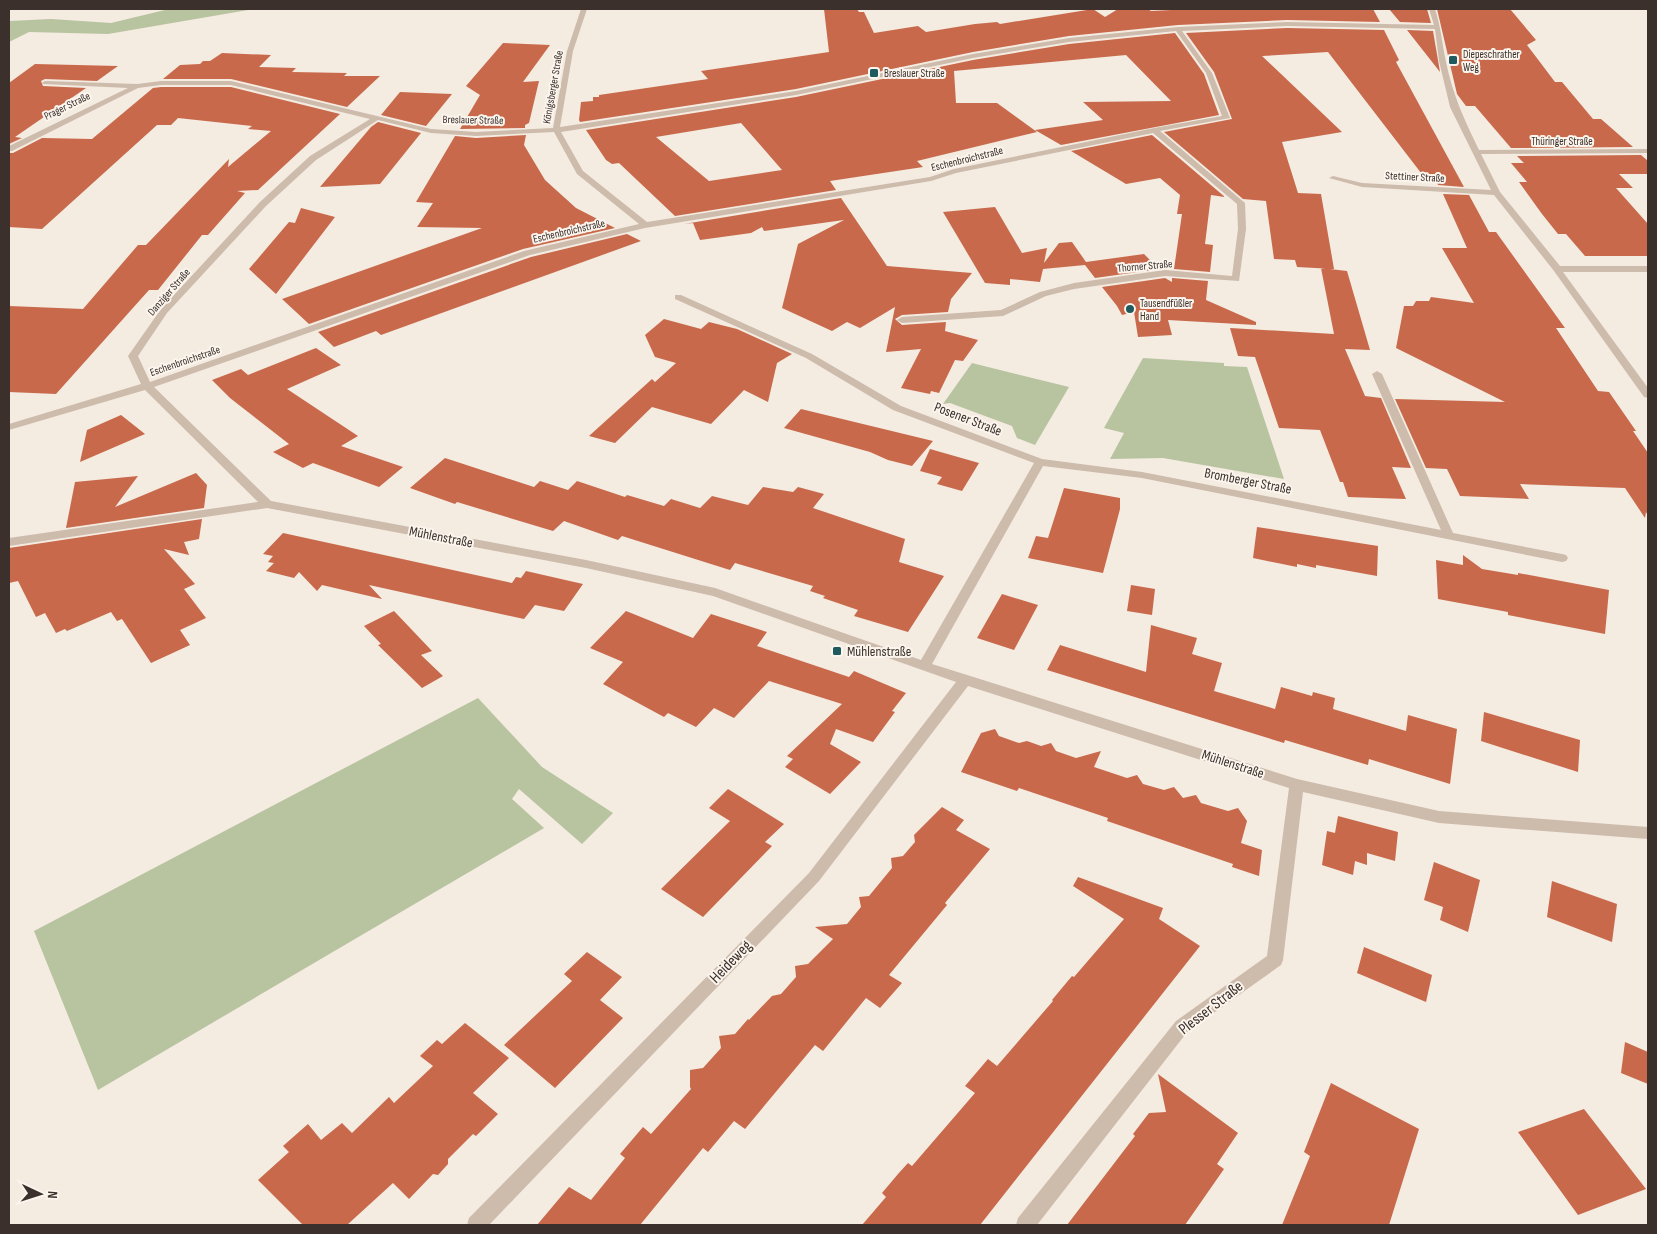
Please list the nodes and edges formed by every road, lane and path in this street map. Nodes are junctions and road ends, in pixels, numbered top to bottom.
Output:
1 (584, 9) edge
2 (1432, 9) edge
3 (1438, 27) junction
4 (1178, 29) junction
5 (45, 83) dead end
6 (137, 86) junction
7 (378, 118) junction
8 (556, 130) junction
9 (1154, 130) junction
10 (9, 149) edge
11 (1476, 152) junction
12 (1648, 152) edge
13 (1333, 178) dead end
14 (1496, 193) junction
15 (645, 225) junction
16 (1557, 269) junction
17 (1648, 269) edge
18 (678, 297) dead end
19 (902, 320) dead end
20 (1377, 374) dead end
21 (147, 386) junction
22 (1648, 395) edge
23 (9, 428) edge
24 (1040, 462) junction
25 (267, 504) junction
26 (1449, 536) junction
27 (9, 542) edge
28 (1562, 558) dead end
29 (925, 665) junction
30 (965, 680) junction
31 (1297, 785) junction
32 (1648, 834) edge
33 (476, 1225) edge
34 (1025, 1225) edge

1 - 8 street, Königsberger Straße
2 - 3 street
3 - 4 street, Breslauer Straße
3 - 11 street
4 - 8 street, Breslauer Straße
4 - 9 street, Eschenbroichstraße
5 - 6 street, Breslauer Straße
6 - 7 street, Breslauer Straße
6 - 10 street, Prager Straße
7 - 8 street, Breslauer Straße
7 - 21 street, Danziger Straße
8 - 15 street, Königsberger Straße
9 - 15 street, Eschenbroichstraße
9 - 19 street, Thorner Straße
11 - 12 street, Thüringer Straße
11 - 14 street
13 - 14 street, Stettiner Straße
14 - 16 street
15 - 21 street, Eschenbroichstraße
16 - 17 street
16 - 22 street
18 - 24 street, Posener Straße
20 - 26 street
21 - 23 street, Eschenbroichstraße
21 - 25 street, Danziger Straße
24 - 26 street, Bromberger Straße
24 - 29 street
25 - 27 street, Mühlenstraße
25 - 29 street, Mühlenstraße
26 - 28 street, Bromberger Straße
29 - 30 street, Mühlenstraße
30 - 31 street, Mühlenstraße
30 - 33 street, Heideweg
31 - 32 street, Mühlenstraße
31 - 34 street, Plesser Straße

